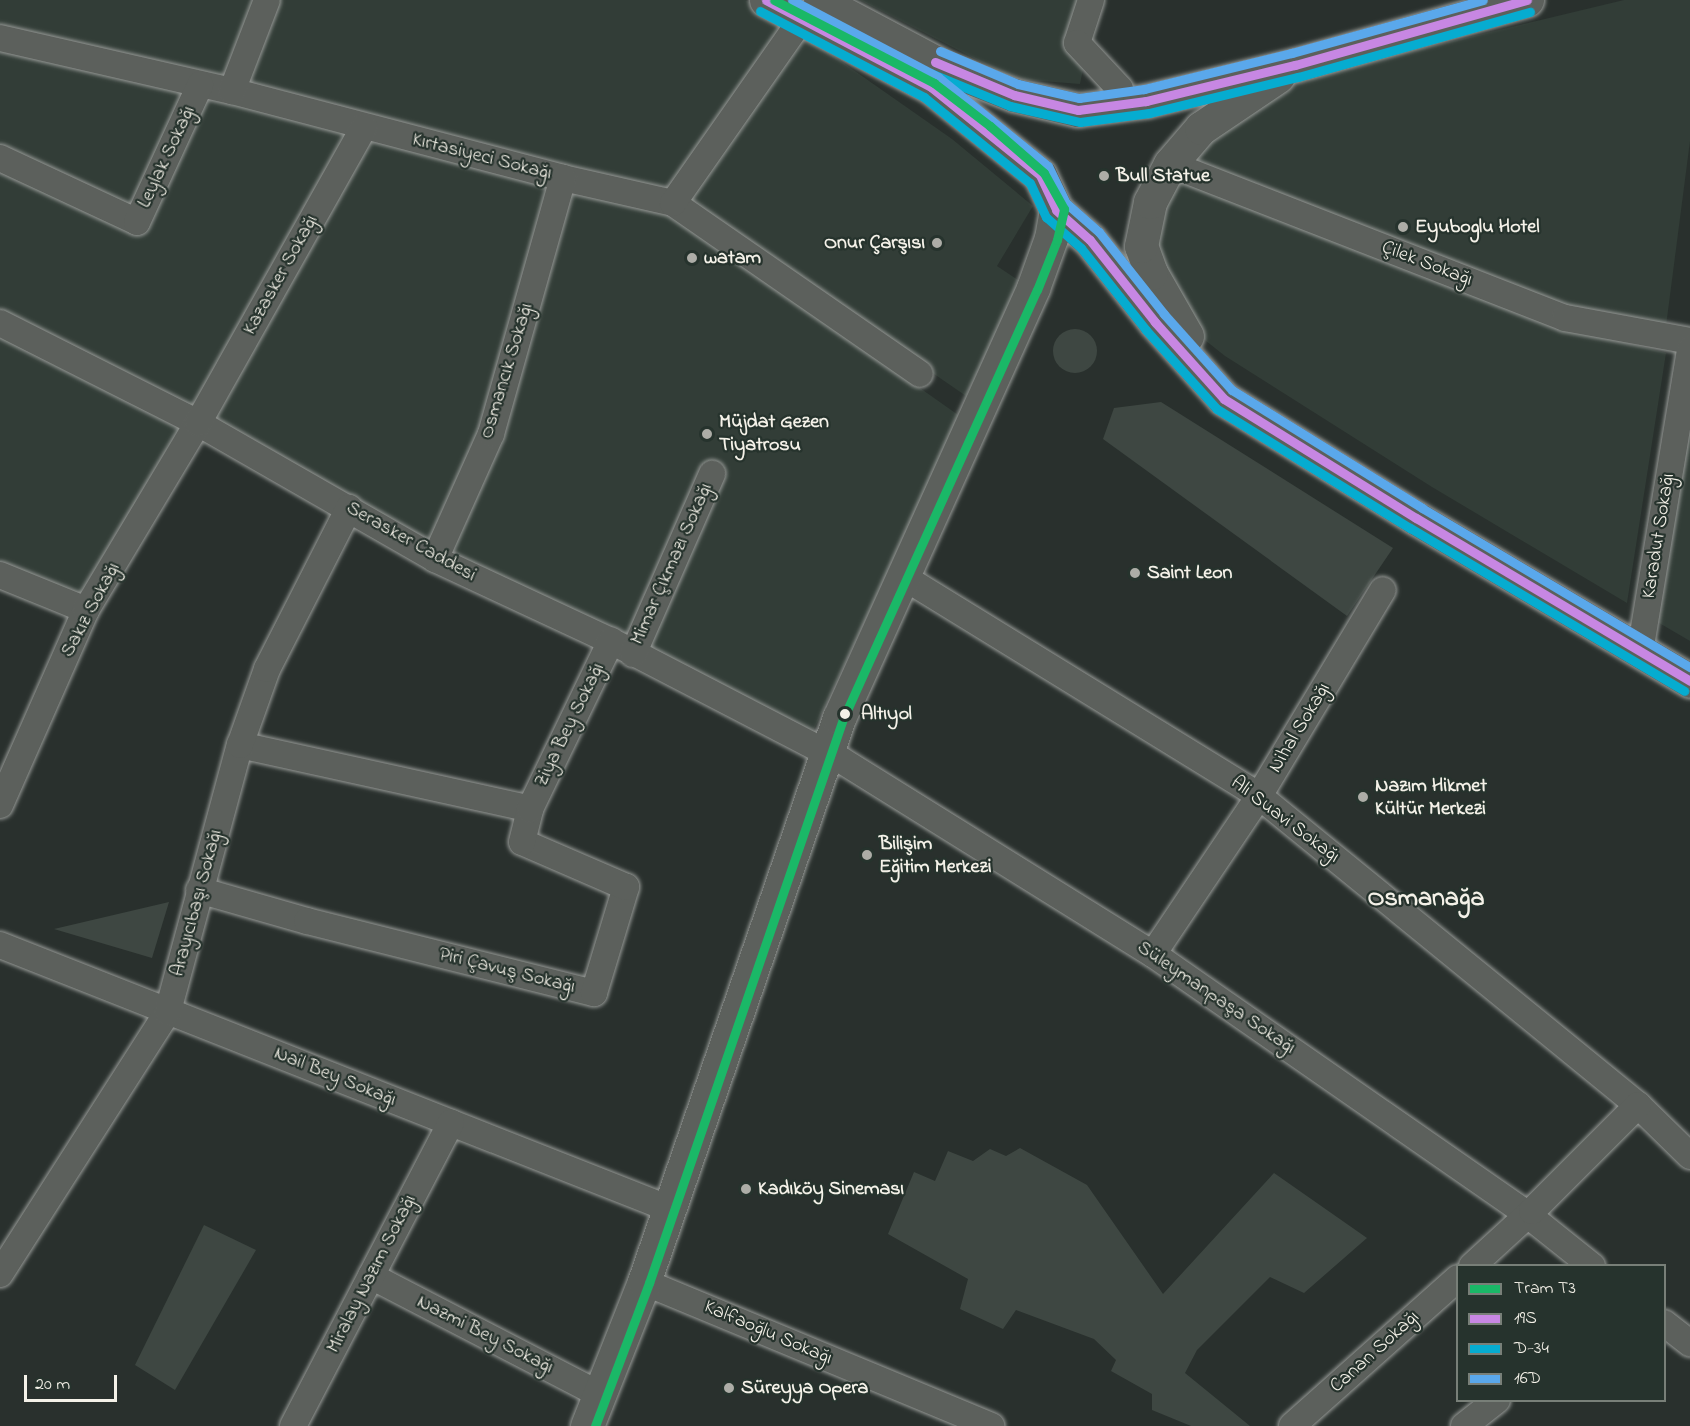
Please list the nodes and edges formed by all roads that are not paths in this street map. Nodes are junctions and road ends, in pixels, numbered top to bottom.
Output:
1 (267, 0) edge
2 (766, 0) edge
3 (1091, 0) edge
4 (1527, 0) edge
5 (811, 9) edge
6 (0, 38) edge
7 (1295, 65) junction
8 (200, 85) junction
9 (1120, 89) dead end
10 (232, 92) junction
11 (364, 127) junction
12 (0, 158) edge
13 (1170, 164) junction
14 (563, 178) junction
15 (673, 203) junction
16 (1056, 210) junction
17 (0, 323) edge
18 (1690, 341) edge
19 (1690, 349) edge
20 (920, 374) dead end
21 (1224, 399) junction
22 (198, 423) junction
23 (712, 474) dead end
24 (350, 508) junction
25 (435, 559) junction
26 (0, 575) edge
27 (902, 576) junction
28 (1383, 590) dead end
29 (86, 610) junction
30 (611, 641) junction
31 (1640, 652) junction
32 (633, 654) junction
33 (1690, 681) edge
34 (240, 745) junction
35 (826, 753) junction
36 (1259, 796) junction
37 (0, 805) edge
38 (530, 809) junction
39 (199, 890) junction
40 (0, 945) edge
41 (1153, 954) junction
42 (168, 1011) junction
43 (1638, 1104) junction
44 (451, 1123) junction
45 (1690, 1156) edge
46 (670, 1209) junction
47 (1528, 1215) junction
48 (1474, 1264) edge
49 (1589, 1264) edge
50 (0, 1274) edge
51 (371, 1276) junction
52 (1456, 1280) edge
53 (644, 1282) junction
54 (1666, 1324) edge
55 (1690, 1342) edge
56 (598, 1394) junction
57 (1496, 1402) edge
58 (293, 1426) edge
59 (587, 1426) edge
60 (991, 1426) edge
61 (1292, 1426) edge
62 (1464, 1426) edge

1 - 10 street
2 - 5 main road
3 - 9 street
4 - 7 main road
5 - 7 main road
5 - 15 street
5 - 16 main road
6 - 8 street, Kırtasiyeci Sokağı
7 - 13 main road
8 - 10 street, Kırtasiyeci Sokağı
8 - 12 street, Leylak Sokağı
10 - 11 street, Kırtasiyeci Sokağı
11 - 14 street, Kırtasiyeci Sokağı
11 - 22 street, Kazasker Sokağı
13 - 18 street, Çilek Sokağı
13 - 21 main road
14 - 15 street, Kırtasiyeci Sokağı
14 - 25 street, Osmancık Sokağı
15 - 20 street, Kırtasiyeci Sokağı
16 - 21 main road
16 - 27 main road
17 - 22 street, Serasker Caddesi
19 - 31 street, Karadut Sokağı
21 - 31 main road
22 - 24 street, Serasker Caddesi
22 - 29 street, Sakız Sokağı
23 - 32 street, Mimar Çıkmazı Sokağı
24 - 25 street, Serasker Caddesi
24 - 34 street, Arayıcıbaşı Sokağı
25 - 30 street, Serasker Caddesi
26 - 29 street
27 - 35 main road
27 - 36 street, Ali Suavi Sokağı
28 - 36 street, Nihal Sokağı
29 - 37 street, Sakız Sokağı
30 - 32 street, Serasker Caddesi
30 - 38 street, Ziya Bey Sokağı
31 - 33 main road
32 - 35 street, Serasker Caddesi
34 - 38 street
34 - 39 street, Arayıcıbaşı Sokağı
35 - 41 street, Süleymanpaşa Sokağı
35 - 46 main road
36 - 41 street, Nihal Sokağı
36 - 43 street, Ali Suavi Sokağı
38 - 39 street, Piri Çavuş Sokağı
39 - 42 street, Arayıcıbaşı Sokağı
40 - 42 street, Nail Bey Sokağı
41 - 47 street, Süleymanpaşa Sokağı
42 - 44 street, Nail Bey Sokağı
42 - 50 street, Arayıcıbaşı Sokağı
43 - 45 street, Ali Suavi Sokağı
43 - 47 street
44 - 46 street, Nail Bey Sokağı
44 - 51 street, Miralay Nazım Sokağı
46 - 53 main road
47 - 48 street
47 - 49 street, Süleymanpaşa Sokağı
51 - 56 street, Nazmi Bey Sokağı
51 - 58 street, Miralay Nazım Sokağı
52 - 61 street, Canan Sokağı
53 - 56 main road
53 - 60 street, Kalfaoğlu Sokağı
54 - 55 street
56 - 59 main road
57 - 62 street

